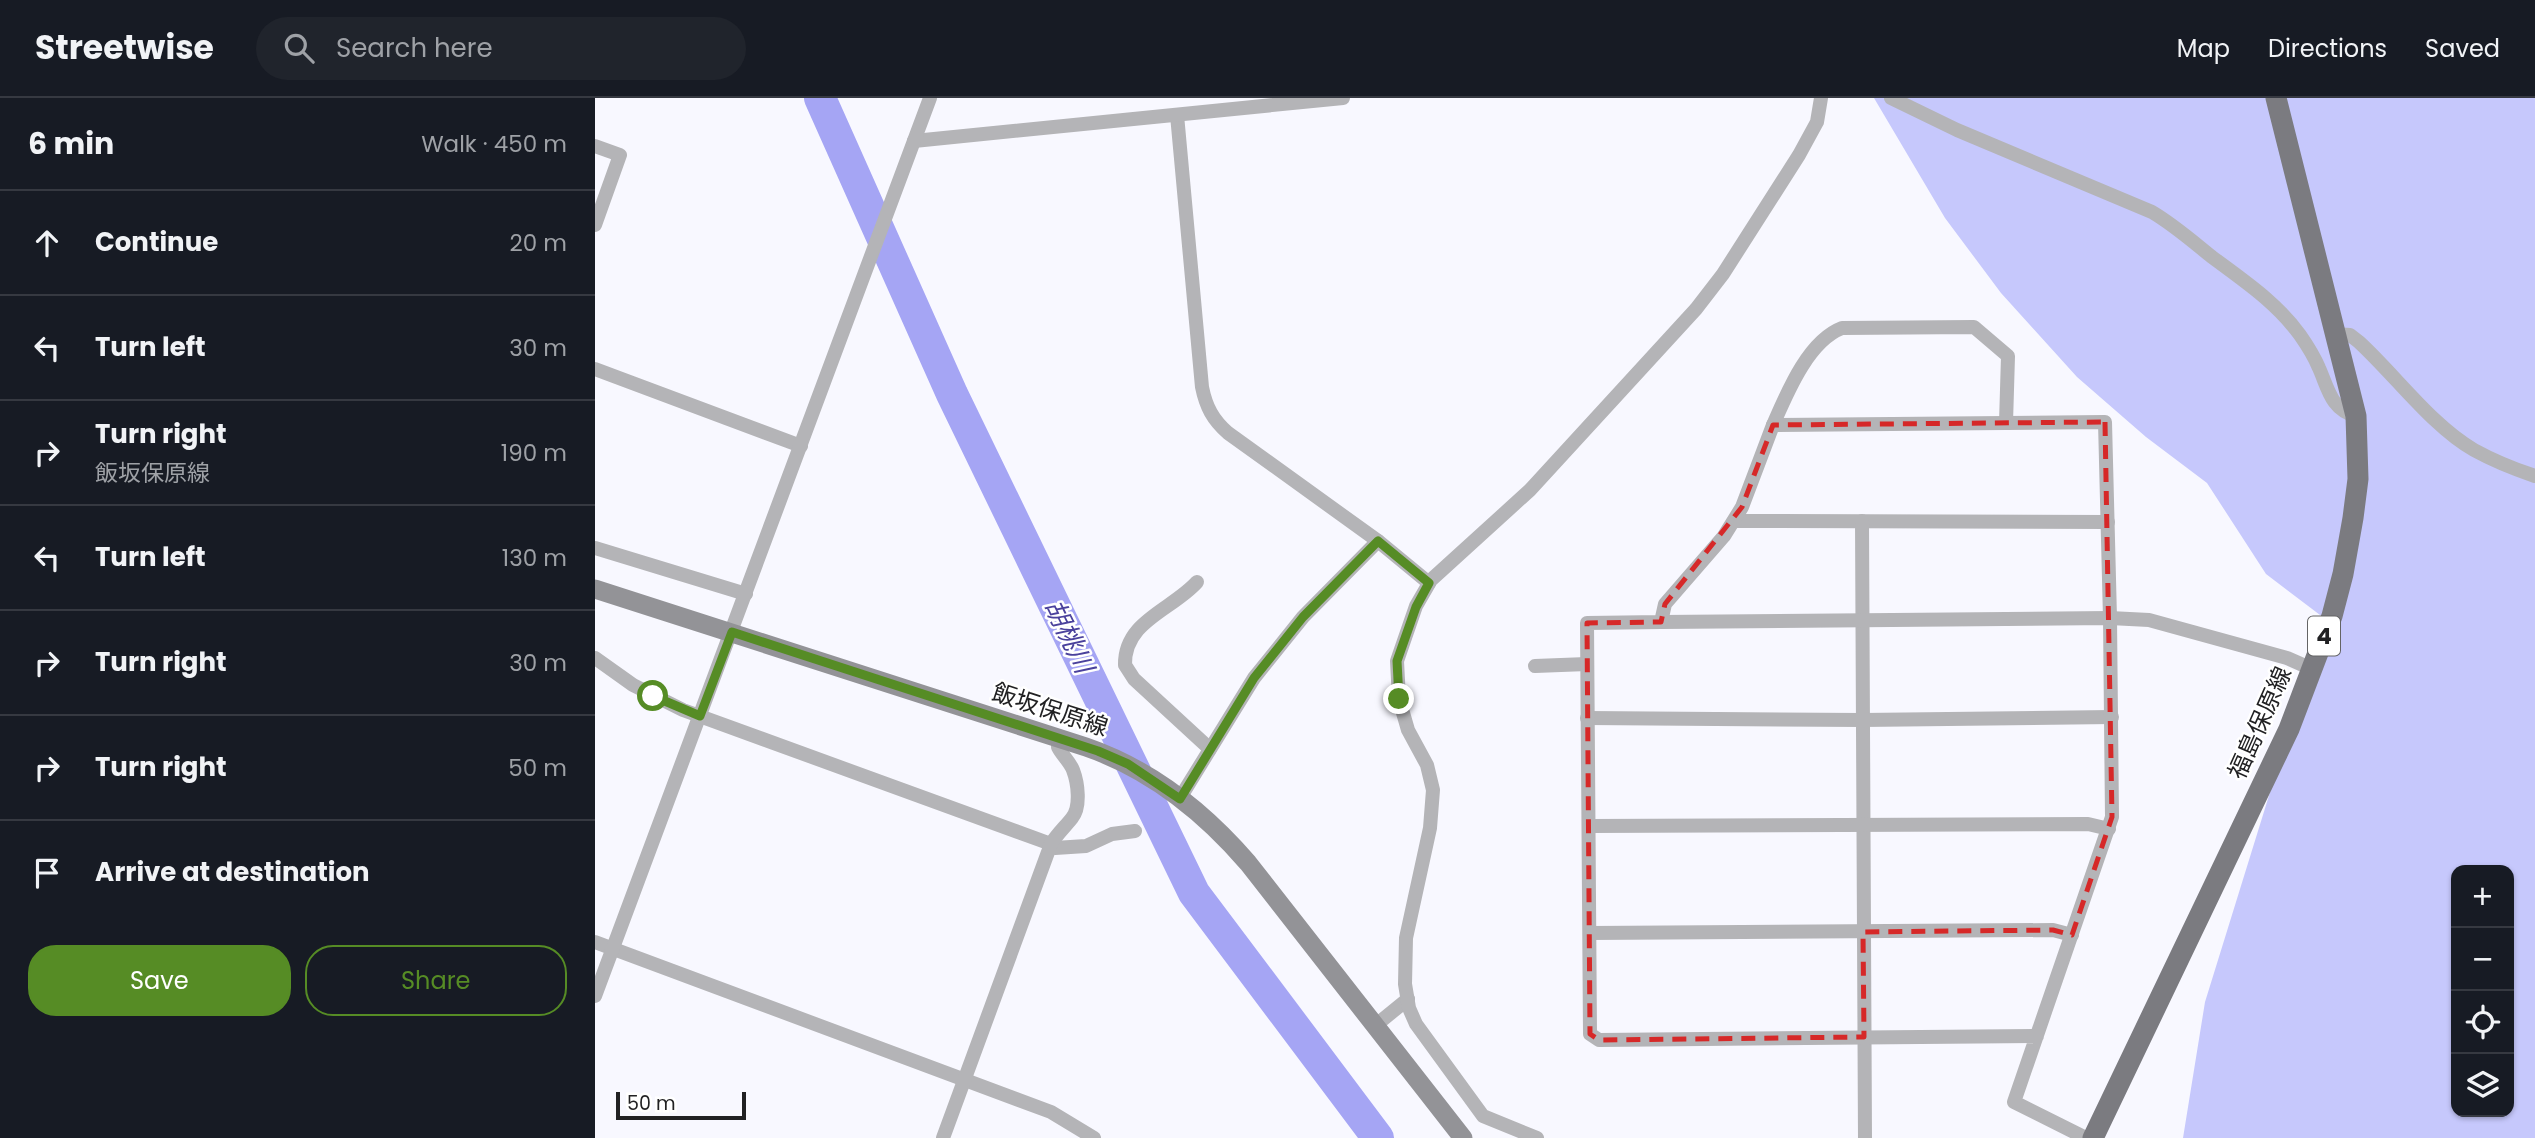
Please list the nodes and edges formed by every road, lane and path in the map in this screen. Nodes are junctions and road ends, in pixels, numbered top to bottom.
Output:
1 (930, 98) edge
2 (1343, 98) edge
3 (1821, 98) edge
4 (1891, 98) edge
5 (2276, 98) edge
6 (1177, 115) junction
7 (914, 141) junction
8 (595, 146) edge
9 (595, 225) edge
10 (2334, 334) junction
11 (595, 369) edge
12 (2355, 416) junction
13 (2006, 423) junction
14 (1773, 425) junction
15 (801, 446) junction
16 (2535, 476) edge
17 (1734, 521) junction
18 (1862, 521) junction
19 (2108, 522) junction
20 (1378, 541) junction
21 (595, 548) edge
22 (1197, 582) dead end
23 (1429, 583) junction
24 (595, 589) edge
25 (746, 594) junction
26 (2111, 618) junction
27 (1862, 620) junction
28 (1661, 622) junction
29 (732, 632) junction
30 (595, 659) edge
31 (1587, 664) junction
32 (1535, 666) dead end
33 (2312, 669) junction
34 (700, 716) junction
35 (2112, 717) junction
36 (1587, 718) junction
37 (1863, 720) junction
38 (1059, 738) junction
39 (1210, 749) junction
40 (1179, 797) junction
41 (1863, 825) junction
42 (1590, 826) junction
43 (2109, 830) junction
44 (1135, 831) dead end
45 (1051, 844) junction
46 (1863, 932) junction
47 (1590, 933) junction
48 (2072, 935) junction
49 (595, 942) edge
50 (613, 948) junction
51 (595, 996) edge
52 (1408, 999) junction
53 (1375, 1025) junction
54 (2037, 1036) junction
55 (1864, 1037) junction
56 (965, 1080) junction
57 (943, 1138) edge
58 (1094, 1138) edge
59 (1463, 1138) edge
60 (1537, 1138) edge
61 (1865, 1138) edge
62 (2086, 1138) edge
63 (2093, 1138) edge

1 - 7 street
2 - 6 street
3 - 23 street
4 - 12 street
5 - 10 main road, 福島保原線 / 4
6 - 7 street
6 - 20 street
7 - 15 street
8 - 9 street
10 - 12 main road, 福島保原線 / 4
10 - 16 street
11 - 15 street
12 - 33 main road, 福島保原線 / 4
13 - 14 street
13 - 14 street
13 - 19 street
14 - 17 street
15 - 25 street
17 - 18 street
17 - 28 street
18 - 19 street
18 - 27 street
19 - 26 street
20 - 23 street
20 - 39 street
21 - 25 street
22 - 39 street
23 - 52 street
24 - 29 main road, 飯坂保原線
25 - 29 street
26 - 27 street
26 - 33 street
26 - 35 street
27 - 28 street
27 - 37 street
28 - 31 street
29 - 34 street
29 - 38 main road, 飯坂保原線
30 - 34 street
31 - 32 street
31 - 36 street
33 - 63 main road, 福島保原線 / 4
34 - 45 street
34 - 50 street
35 - 37 street
35 - 43 street
36 - 37 street
36 - 42 street
37 - 41 street
38 - 40 main road, 飯坂保原線
38 - 45 street
39 - 40 street
40 - 53 main road, 飯坂保原線
41 - 42 street
41 - 43 street
41 - 46 street
42 - 47 street
43 - 48 street
44 - 45 street
45 - 56 street
46 - 47 street
46 - 48 street
46 - 55 street
47 - 55 street
48 - 54 street
49 - 50 street
50 - 51 street
50 - 56 street
52 - 53 street
52 - 60 street
53 - 59 main road, 飯坂保原線
54 - 55 street
54 - 62 street
55 - 61 street
56 - 57 street
56 - 58 street

